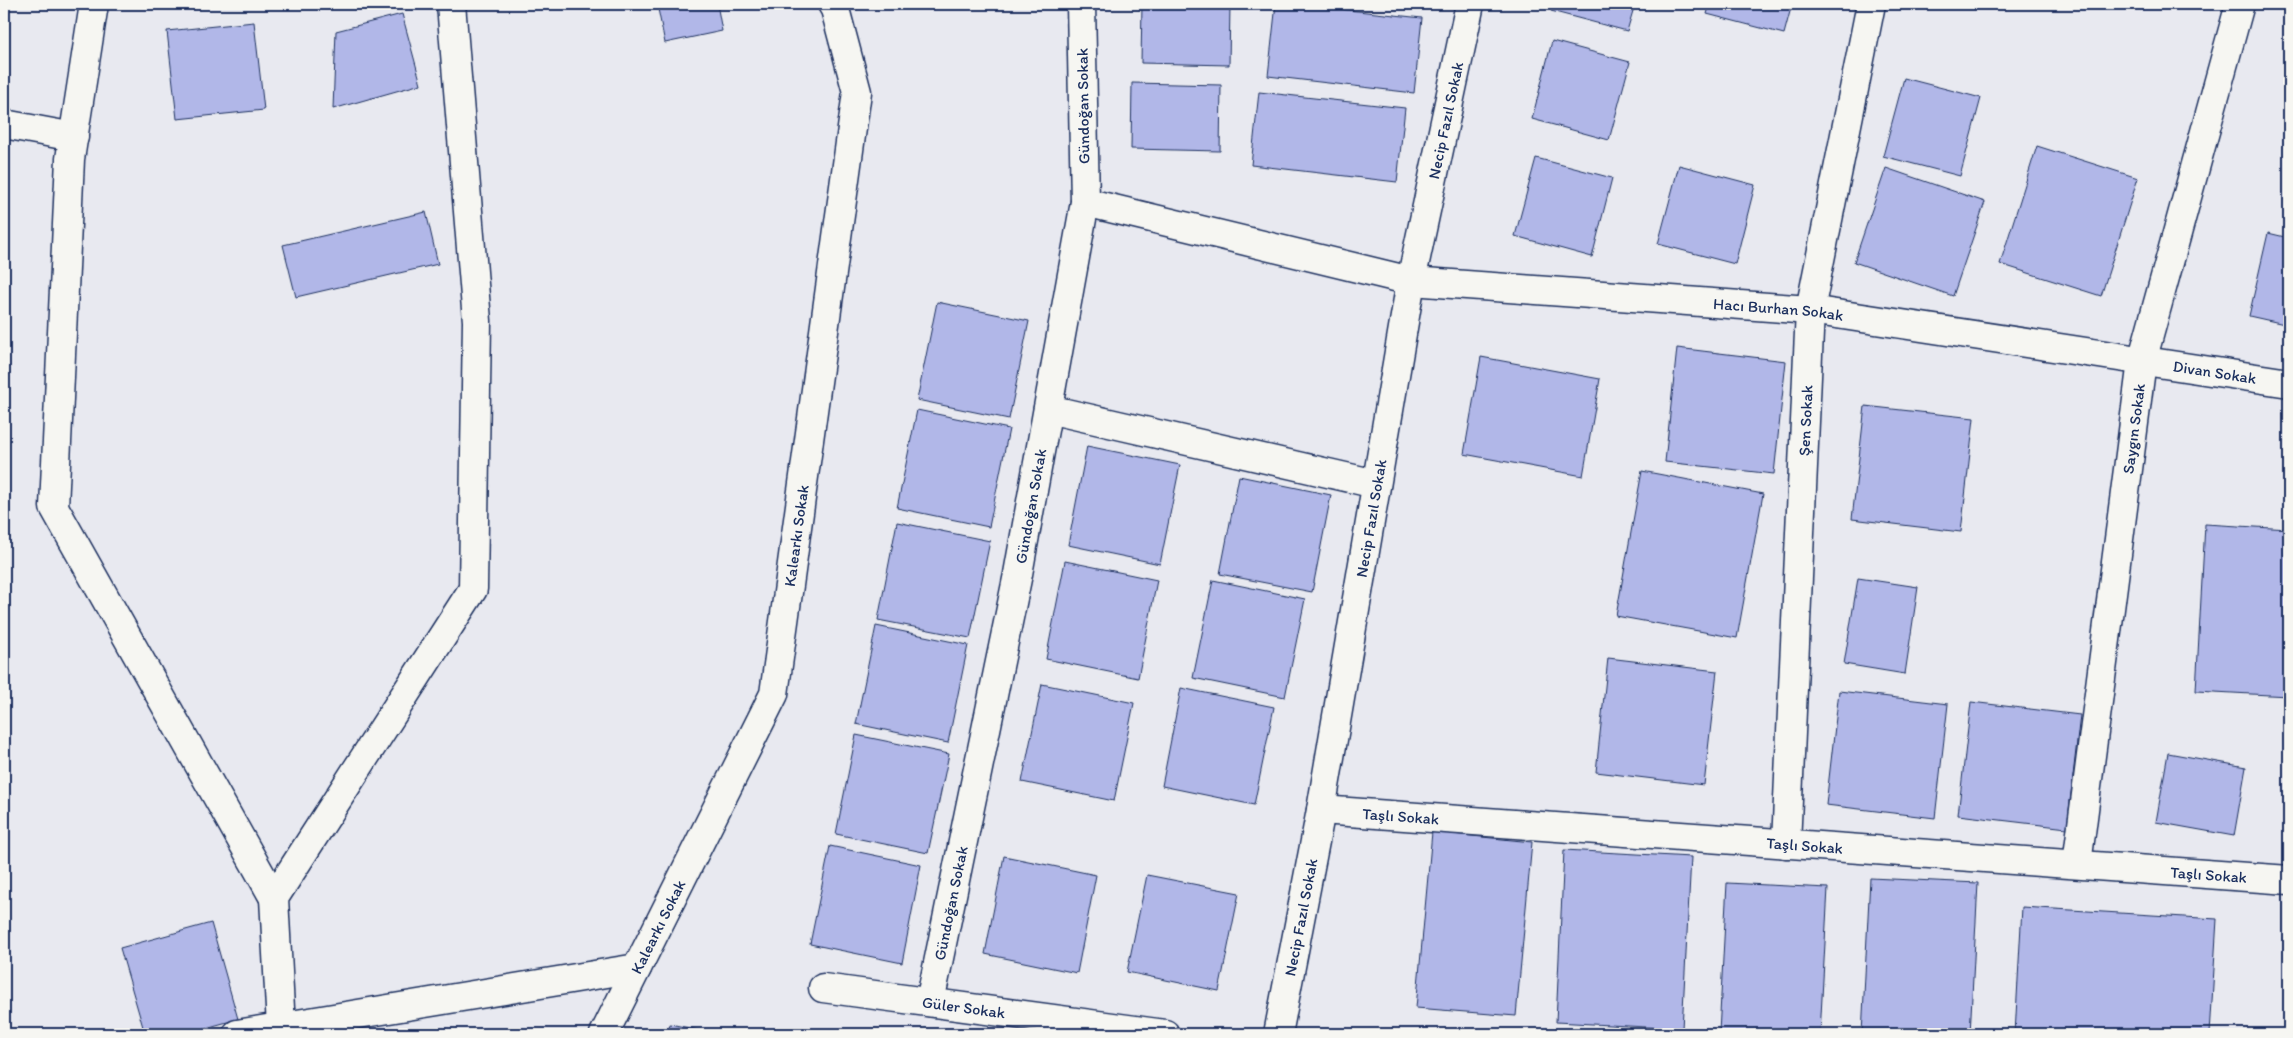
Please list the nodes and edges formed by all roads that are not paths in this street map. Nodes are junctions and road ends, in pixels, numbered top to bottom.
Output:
1 (94, 4) edge
2 (451, 4) edge
3 (832, 4) edge
4 (1081, 4) edge
5 (1470, 4) edge
6 (1871, 4) edge
7 (2240, 4) edge
8 (4, 124) edge
9 (74, 137) junction
10 (1085, 202) junction
11 (1411, 281) junction
12 (1810, 310) junction
13 (2142, 361) junction
14 (2289, 383) edge
15 (1048, 409) junction
16 (1376, 484) junction
17 (1321, 810) junction
18 (1786, 844) junction
19 (2077, 864) junction
20 (2289, 880) edge
21 (274, 898) junction
22 (637, 968) junction
23 (823, 988) dead end
24 (930, 1002) junction
25 (281, 1027) junction
26 (237, 1034) edge
27 (604, 1034) edge
28 (1165, 1034) edge
29 (1278, 1034) edge

1 - 9 street
2 - 21 street
3 - 22 street, Kalearkı Sokak
4 - 10 street, Gündoğan Sokak
5 - 11 street, Necip Fazıl Sokak
6 - 12 street, Şen Sokak
7 - 13 street, Saygın Sokak
8 - 9 street
9 - 21 street
10 - 11 street, Hacı Burhan Sokak
10 - 15 street, Gündoğan Sokak
11 - 12 street, Hacı Burhan Sokak
11 - 16 street, Necip Fazıl Sokak
12 - 13 street, Hacı Burhan Sokak
12 - 18 street, Şen Sokak
13 - 14 street, Divan Sokak
13 - 19 street, Saygın Sokak
15 - 16 street
15 - 24 street, Gündoğan Sokak
16 - 17 street, Necip Fazıl Sokak
17 - 18 street, Taşlı Sokak
17 - 29 street, Necip Fazıl Sokak
18 - 19 street, Taşlı Sokak
19 - 20 street, Taşlı Sokak
21 - 25 street
22 - 25 street
22 - 27 street, Kalearkı Sokak
23 - 24 street, Güler Sokak
24 - 28 street, Güler Sokak
25 - 26 street

